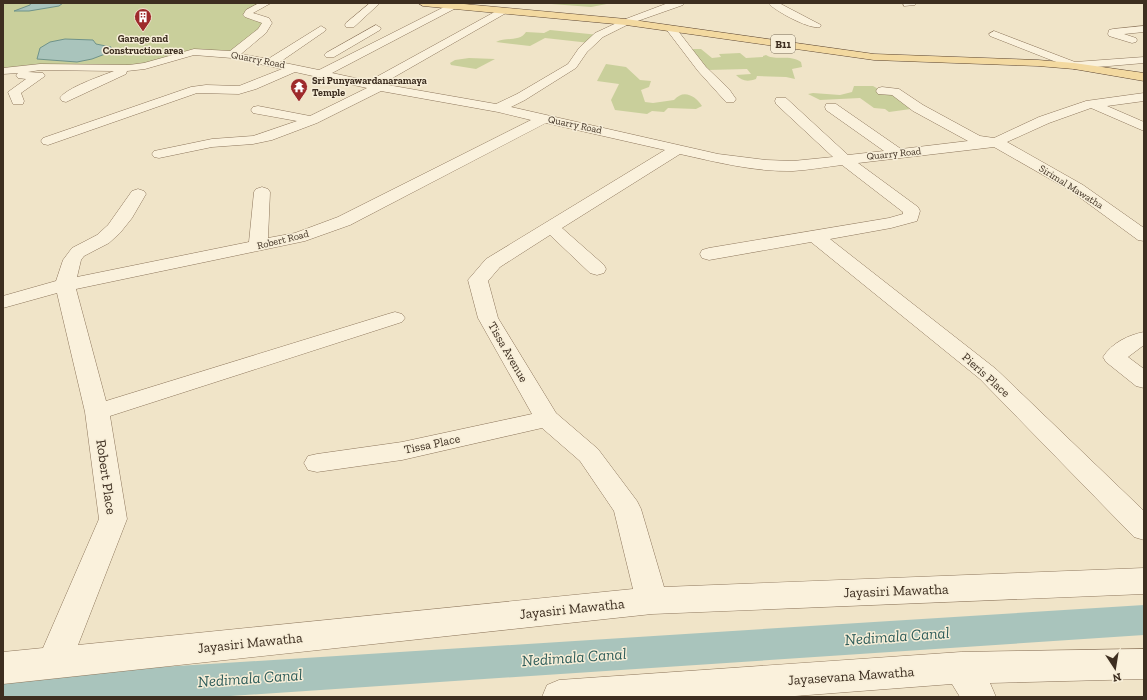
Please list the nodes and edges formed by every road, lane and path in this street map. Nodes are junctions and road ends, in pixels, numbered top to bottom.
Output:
1 (266, 3) edge
2 (375, 3) edge
3 (423, 3) edge
4 (680, 3) edge
5 (773, 3) edge
6 (453, 6) junction
7 (503, 11) junction
8 (626, 22) junction
9 (350, 25) dead end
10 (816, 25) dead end
11 (376, 28) dead end
12 (672, 29) junction
13 (1144, 29) edge
14 (320, 30) dead end
15 (994, 34) dead end
16 (1132, 40) dead end
17 (232, 55) junction
18 (1144, 60) edge
19 (272, 62) junction
20 (320, 65) junction
21 (1074, 66) junction
22 (129, 68) junction
23 (299, 69) junction
24 (3, 71) edge
25 (1144, 78) edge
26 (375, 86) junction
27 (882, 91) dead end
28 (1144, 97) edge
29 (66, 98) dead end
30 (730, 99) dead end
31 (18, 101) dead end
32 (781, 101) dead end
33 (1091, 104) junction
34 (498, 108) junction
35 (831, 108) dead end
36 (258, 110) dead end
37 (543, 119) junction
38 (312, 120) junction
39 (1144, 127) edge
40 (48, 141) dead end
41 (996, 142) junction
42 (677, 149) junction
43 (897, 153) junction
44 (159, 154) dead end
45 (845, 160) junction
46 (262, 192) dead end
47 (138, 194) dead end
48 (551, 227) junction
49 (815, 236) junction
50 (1144, 236) edge
51 (258, 246) junction
52 (709, 254) dead end
53 (597, 269) dead end
54 (65, 285) junction
55 (3, 302) edge
56 (395, 318) dead end
57 (1144, 338) edge
58 (1144, 381) edge
59 (97, 412) junction
60 (546, 419) junction
61 (317, 463) dead end
62 (1144, 529) edge
63 (1144, 581) edge
64 (652, 601) junction
65 (54, 663) junction
66 (1144, 664) edge
67 (3, 668) edge
68 (961, 668) junction
69 (695, 692) edge
70 (559, 697) edge
71 (979, 697) edge

1 - 17 street
2 - 9 street
3 - 6 main road, B11
4 - 8 street
5 - 10 street
6 - 7 main road, B11
6 - 20 street
7 - 8 main road, B11
7 - 26 street
8 - 12 main road, B11
8 - 34 street
11 - 20 street
12 - 21 main road, B11
12 - 30 street
13 - 16 street
14 - 19 street
15 - 21 street
17 - 19 street, Quarry Road
17 - 22 street, Quarry Road
18 - 21 street
19 - 23 street, Quarry Road
20 - 23 street, Quarry Road
20 - 26 street, Quarry Road
21 - 25 main road, B11
22 - 24 street, Quarry Road
22 - 29 street
23 - 40 street
24 - 31 street
26 - 34 street, Quarry Road
26 - 38 street
27 - 41 street
28 - 33 street, Quarry Road
32 - 45 street
33 - 39 street
33 - 41 street, Quarry Road
34 - 37 street, Quarry Road
35 - 43 street
36 - 38 street
37 - 42 street, Quarry Road
37 - 51 street, Robert Road
38 - 44 street
41 - 43 street, Quarry Road
41 - 50 street, Sirimal Mawatha
42 - 45 street, Quarry Road
42 - 48 street, Tissa Avenue
43 - 45 street, Quarry Road
45 - 49 street
46 - 51 street
47 - 54 street
48 - 53 street
48 - 60 street, Tissa Avenue
49 - 52 street
49 - 62 street, Pieris Place
51 - 54 street, Robert Road
54 - 55 street, Robert Road
54 - 59 street, Robert Place
56 - 59 street
57 - 58 street
59 - 65 street, Robert Place
60 - 61 street, Tissa Place
60 - 64 street, Tissa Avenue
63 - 64 street, Jayasiri Mawatha
64 - 65 street, Jayasiri Mawatha
65 - 67 street, Jayasiri Mawatha
66 - 68 street, Jayasevana Mawatha
68 - 69 street, Jayasevana Mawatha
68 - 71 street
69 - 70 street, Jayasevana Mawatha

